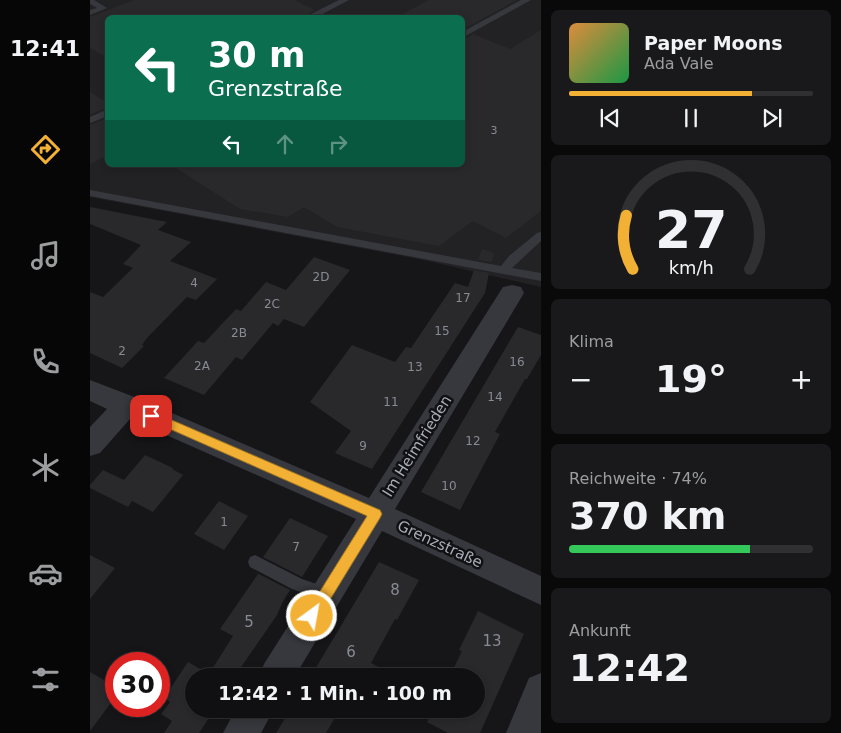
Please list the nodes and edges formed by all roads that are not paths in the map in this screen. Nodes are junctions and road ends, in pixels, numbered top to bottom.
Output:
1 (345, 0) edge
2 (527, 0) edge
3 (90, 1) edge
4 (90, 13) edge
5 (313, 15) edge
6 (465, 34) edge
7 (105, 113) edge
8 (90, 120) edge
9 (90, 193) edge
10 (541, 235) edge
11 (541, 277) edge
12 (509, 281) junction
13 (90, 390) edge
14 (127, 405) junction
15 (90, 445) edge
16 (375, 514) junction
17 (255, 562) dead end
18 (541, 592) edge
19 (326, 594) junction
20 (281, 668) edge
21 (541, 690) edge
22 (250, 718) edge
23 (241, 733) edge
24 (524, 733) edge

1 - 5 lane
2 - 6 lane
3 - 4 lane
7 - 8 lane
9 - 12 lane
10 - 12 lane
11 - 12 lane
12 - 16 street, Im Heimfrieden
13 - 14 street, Grenzstraße
14 - 15 street
14 - 16 street, Grenzstraße
16 - 18 street, Grenzstraße
16 - 19 street, Im Heimfrieden
17 - 19 lane
19 - 20 street, Im Heimfrieden
21 - 24 street
22 - 23 street

